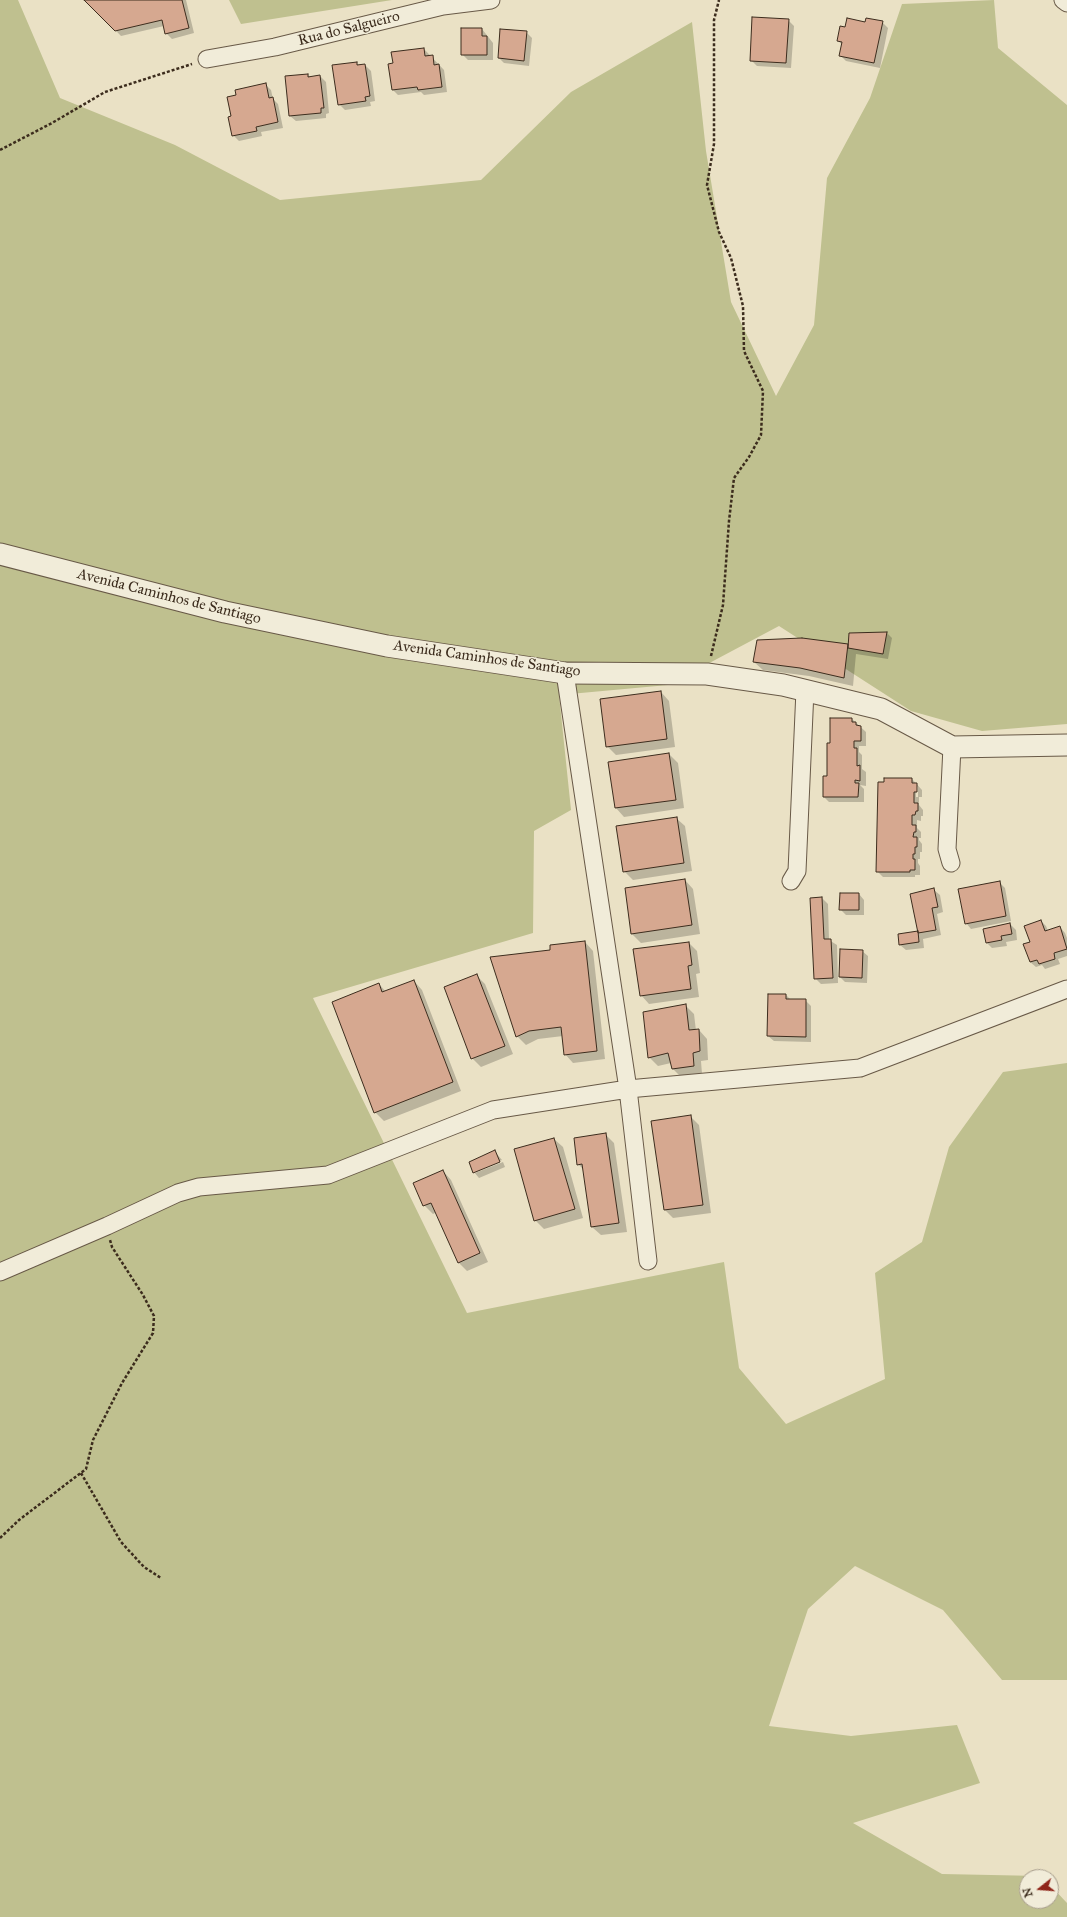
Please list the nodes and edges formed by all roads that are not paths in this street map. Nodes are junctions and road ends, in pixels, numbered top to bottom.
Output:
1 (491, 0) edge
2 (1063, 0) edge
3 (1067, 3) edge
4 (207, 59) road end
5 (0, 554) edge
6 (565, 673) junction
7 (805, 690) junction
8 (1067, 745) edge
9 (952, 747) junction
10 (951, 863) dead end
11 (791, 881) dead end
12 (1067, 990) edge
13 (628, 1089) junction
14 (648, 1261) dead end
15 (0, 1272) edge

1 - 4 street, Rua do Salgueiro
2 - 3 street
5 - 6 street, Avenida Caminhos de Santiago
6 - 7 street, Avenida Caminhos de Santiago
6 - 13 street
7 - 9 street, Avenida Caminhos de Santiago
7 - 11 street
8 - 9 street, Avenida Caminhos de Santiago
9 - 10 street
12 - 13 street
13 - 14 street
13 - 15 street

